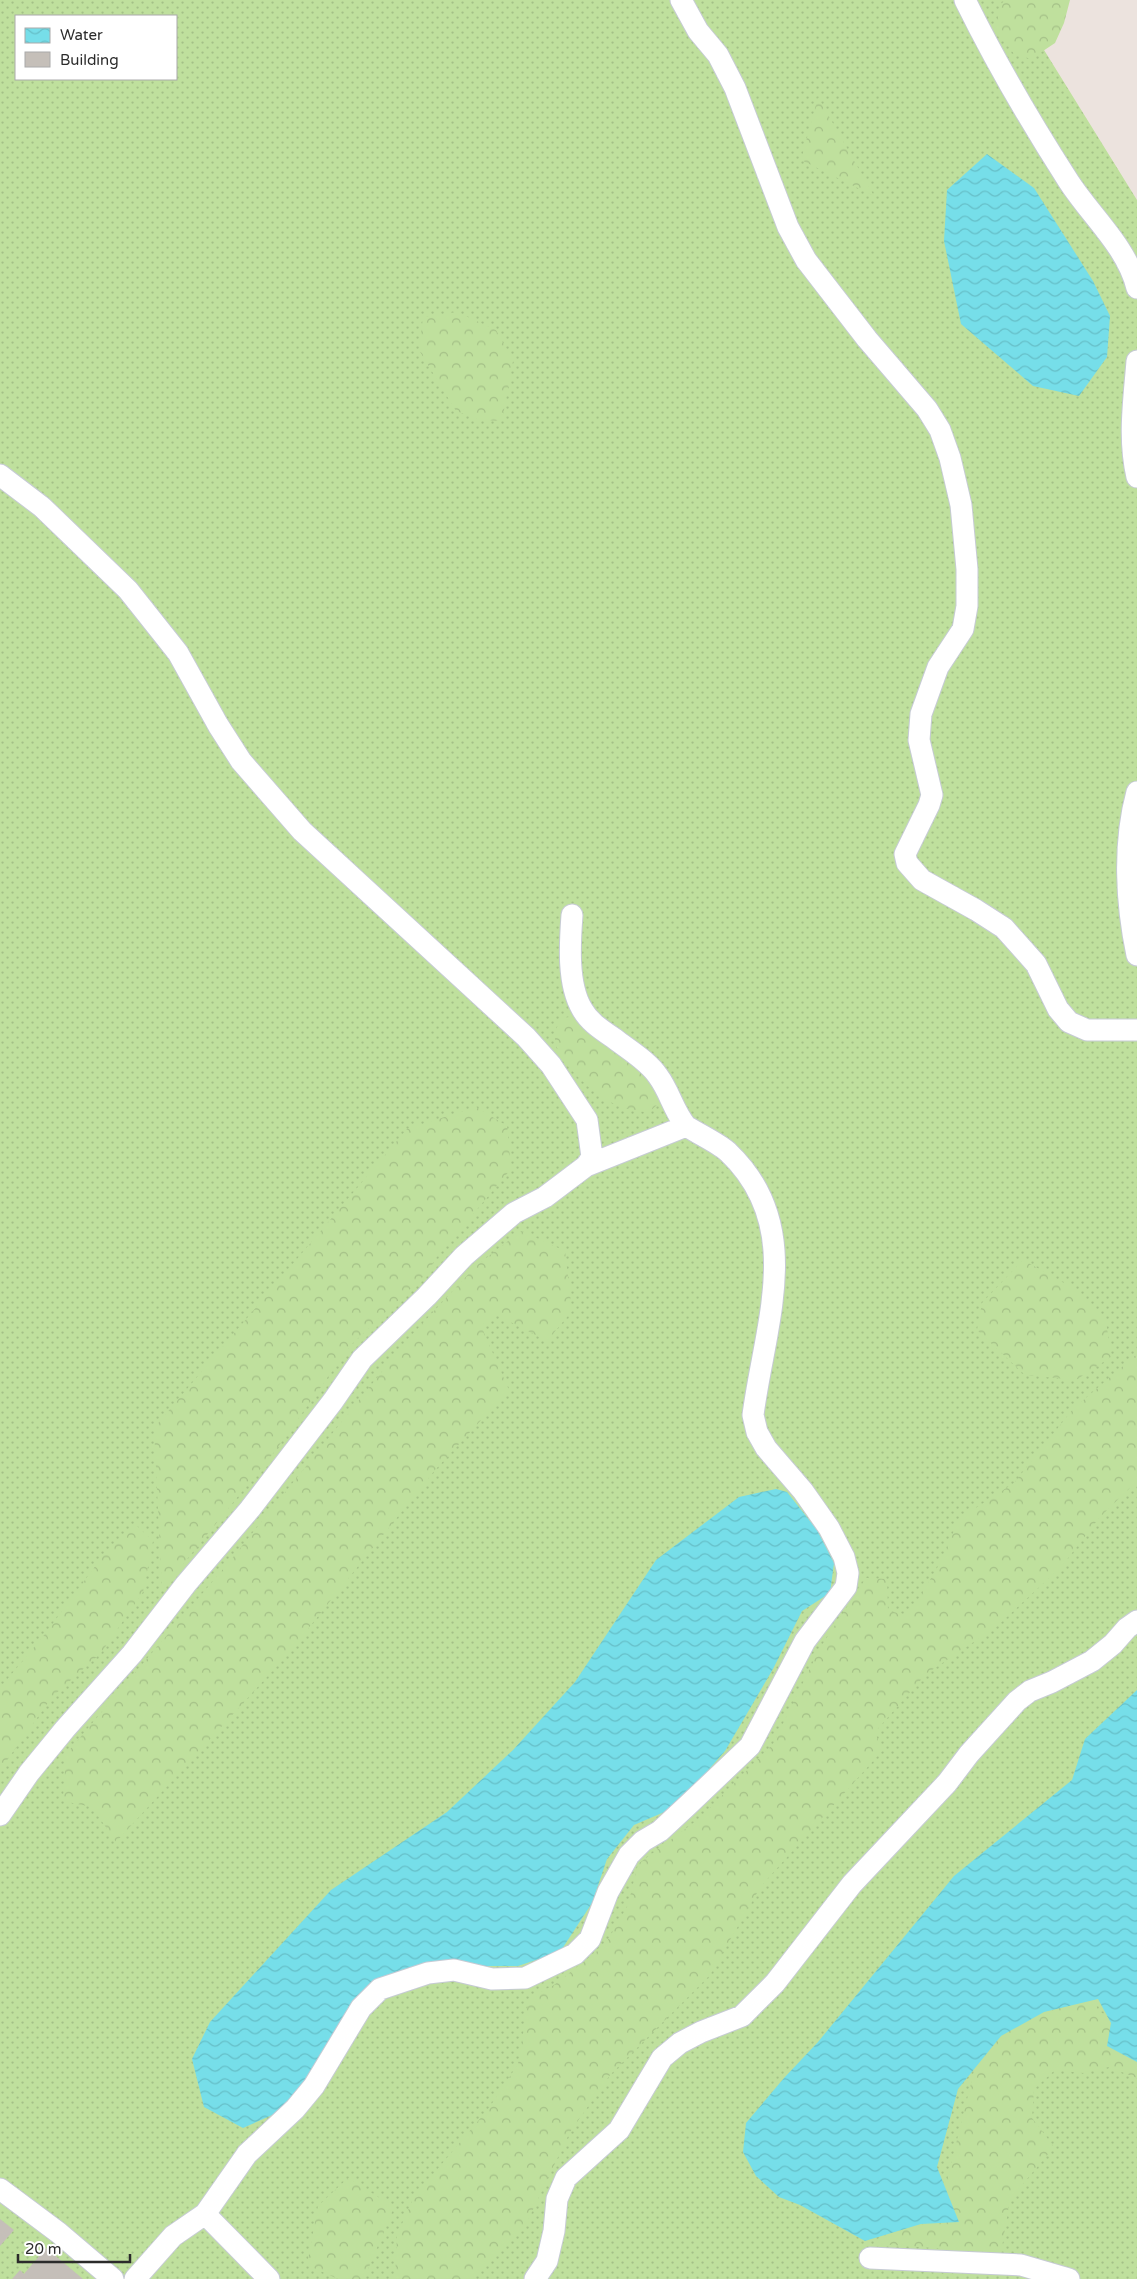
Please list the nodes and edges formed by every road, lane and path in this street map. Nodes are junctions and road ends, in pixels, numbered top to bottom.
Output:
1 (681, 0) edge
2 (965, 0) edge
3 (1137, 288) edge
4 (1137, 361) edge
5 (0, 475) edge
6 (1137, 477) edge
7 (1137, 792) edge
8 (572, 915) dead end
9 (1137, 955) edge
10 (1137, 1030) edge
11 (686, 1126) junction
12 (586, 1166) junction
13 (1137, 1621) edge
14 (0, 1814) edge
15 (0, 2189) edge
16 (205, 2214) junction
17 (870, 2258) dead end
18 (114, 2279) edge
19 (135, 2279) edge
20 (268, 2279) edge
21 (534, 2279) edge
22 (1069, 2279) edge

1 - 10 lane
2 - 3 lane
4 - 6 lane
5 - 12 lane
7 - 9 lane
8 - 11 lane
11 - 12 lane
11 - 16 lane
12 - 14 lane
13 - 21 lane
15 - 18 lane
16 - 19 lane
16 - 20 lane
17 - 22 lane

